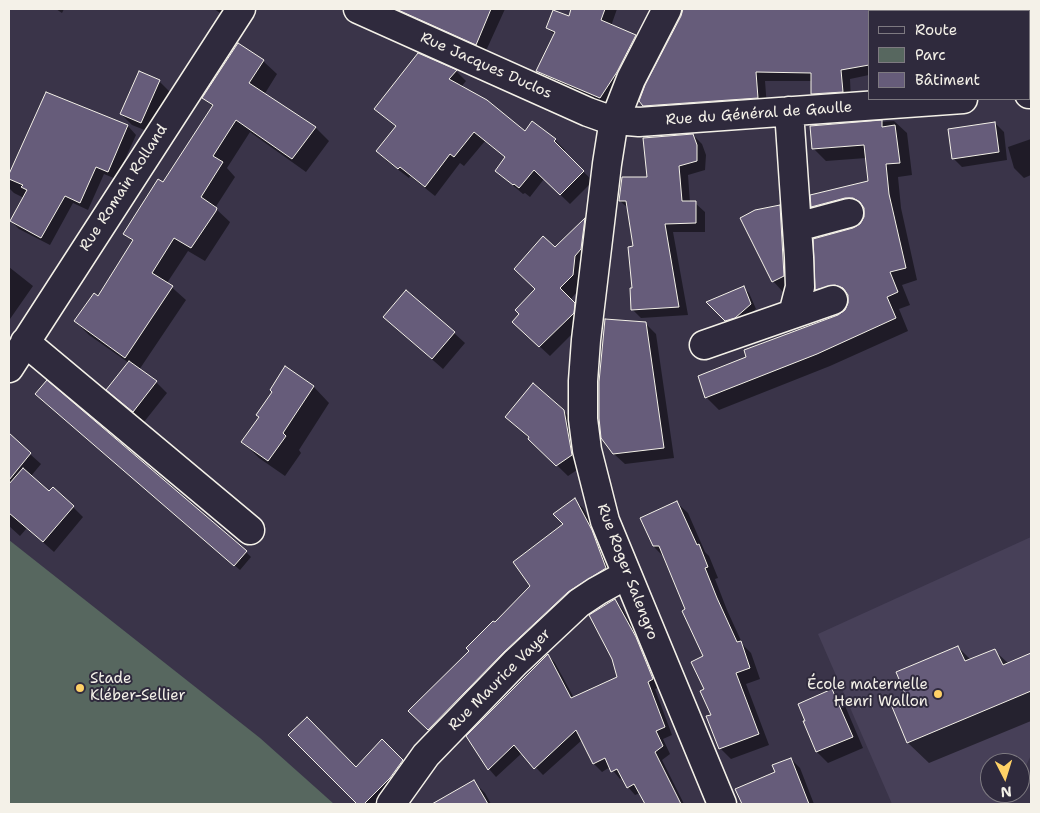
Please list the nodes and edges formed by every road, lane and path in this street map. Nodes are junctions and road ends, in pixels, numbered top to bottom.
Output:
1 (241, 9) edge
2 (358, 9) edge
3 (667, 9) edge
4 (951, 100) edge
5 (789, 112) junction
6 (615, 120) junction
7 (849, 213) dead end
8 (797, 227) junction
9 (833, 300) dead end
10 (794, 314) junction
11 (25, 342) junction
12 (704, 345) dead end
13 (9, 368) edge
14 (250, 530) dead end
15 (626, 575) junction
16 (391, 804) edge
17 (722, 804) edge

1 - 11 street, Rue Romain Rolland
2 - 6 street, Rue Jacques Duclos
3 - 6 street, Rue Roger Salengro
4 - 5 street, Rue du Général de Gaulle
5 - 6 street, Rue du Général de Gaulle
5 - 8 street
6 - 15 street, Rue Roger Salengro
7 - 8 street
8 - 10 street
9 - 10 street
10 - 12 street
11 - 13 street, Rue Romain Rolland
11 - 14 street
15 - 16 street, Rue Maurice Vayer
15 - 17 street, Rue Roger Salengro

